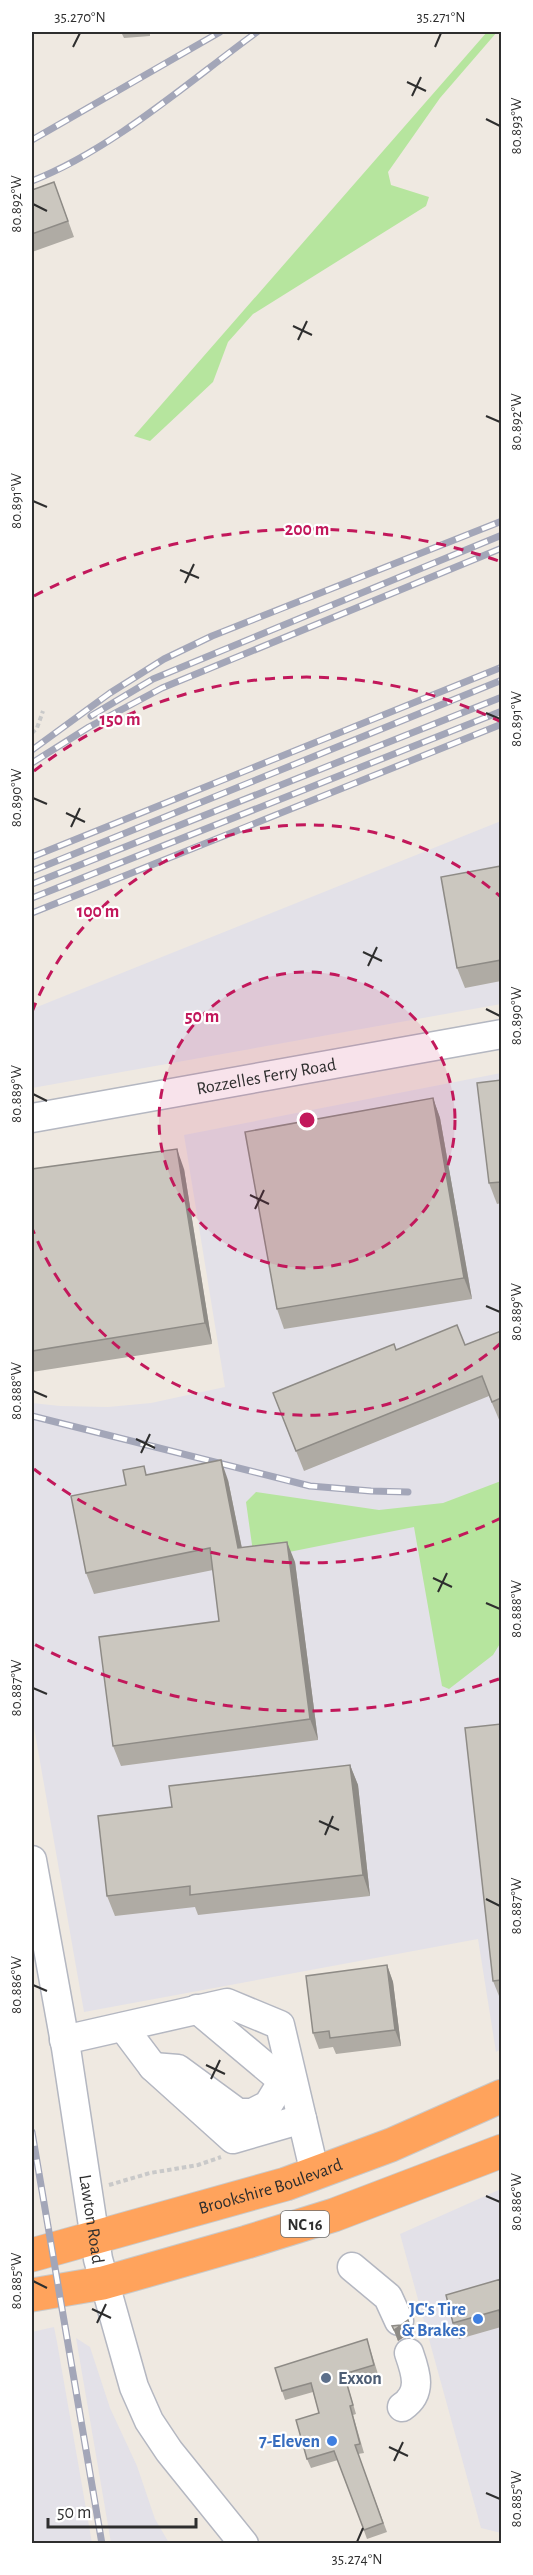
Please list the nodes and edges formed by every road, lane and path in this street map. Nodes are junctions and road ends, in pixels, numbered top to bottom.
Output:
1 (43, 711) dead end
2 (32, 733) edge
3 (501, 1034) edge
4 (32, 1118) edge
5 (32, 1860) edge
6 (35, 1903) edge
7 (196, 2009) junction
8 (123, 2027) junction
9 (64, 2040) junction
10 (153, 2067) junction
11 (501, 2096) edge
12 (302, 2119) junction
13 (501, 2151) edge
14 (230, 2155) dead end
15 (315, 2174) junction
16 (87, 2191) junction
17 (94, 2240) junction
18 (32, 2255) edge
19 (352, 2267) dead end
20 (103, 2283) junction
21 (32, 2295) edge
22 (399, 2321) dead end
23 (409, 2353) dead end
24 (402, 2407) dead end
25 (244, 2544) edge

1 - 2 path
3 - 4 street, Rozzelles Ferry Road
5 - 6 street, Lawton Road
6 - 9 street, Lawton Road
7 - 8 street
7 - 10 street
7 - 12 street
8 - 9 street
8 - 10 street
9 - 16 street, Lawton Road
10 - 12 street
11 - 15 highway, Brookshire Boulevard / NC 16
12 - 15 street
13 - 20 highway, NC 16
14 - 16 path
15 - 17 highway, Brookshire Boulevard / NC 16
16 - 17 street, Lawton Road
17 - 18 highway, Brookshire Boulevard / NC 16
17 - 20 street, Lawton Road
19 - 22 street
20 - 21 highway, NC 16
20 - 25 street, Lawton Road
23 - 24 street

